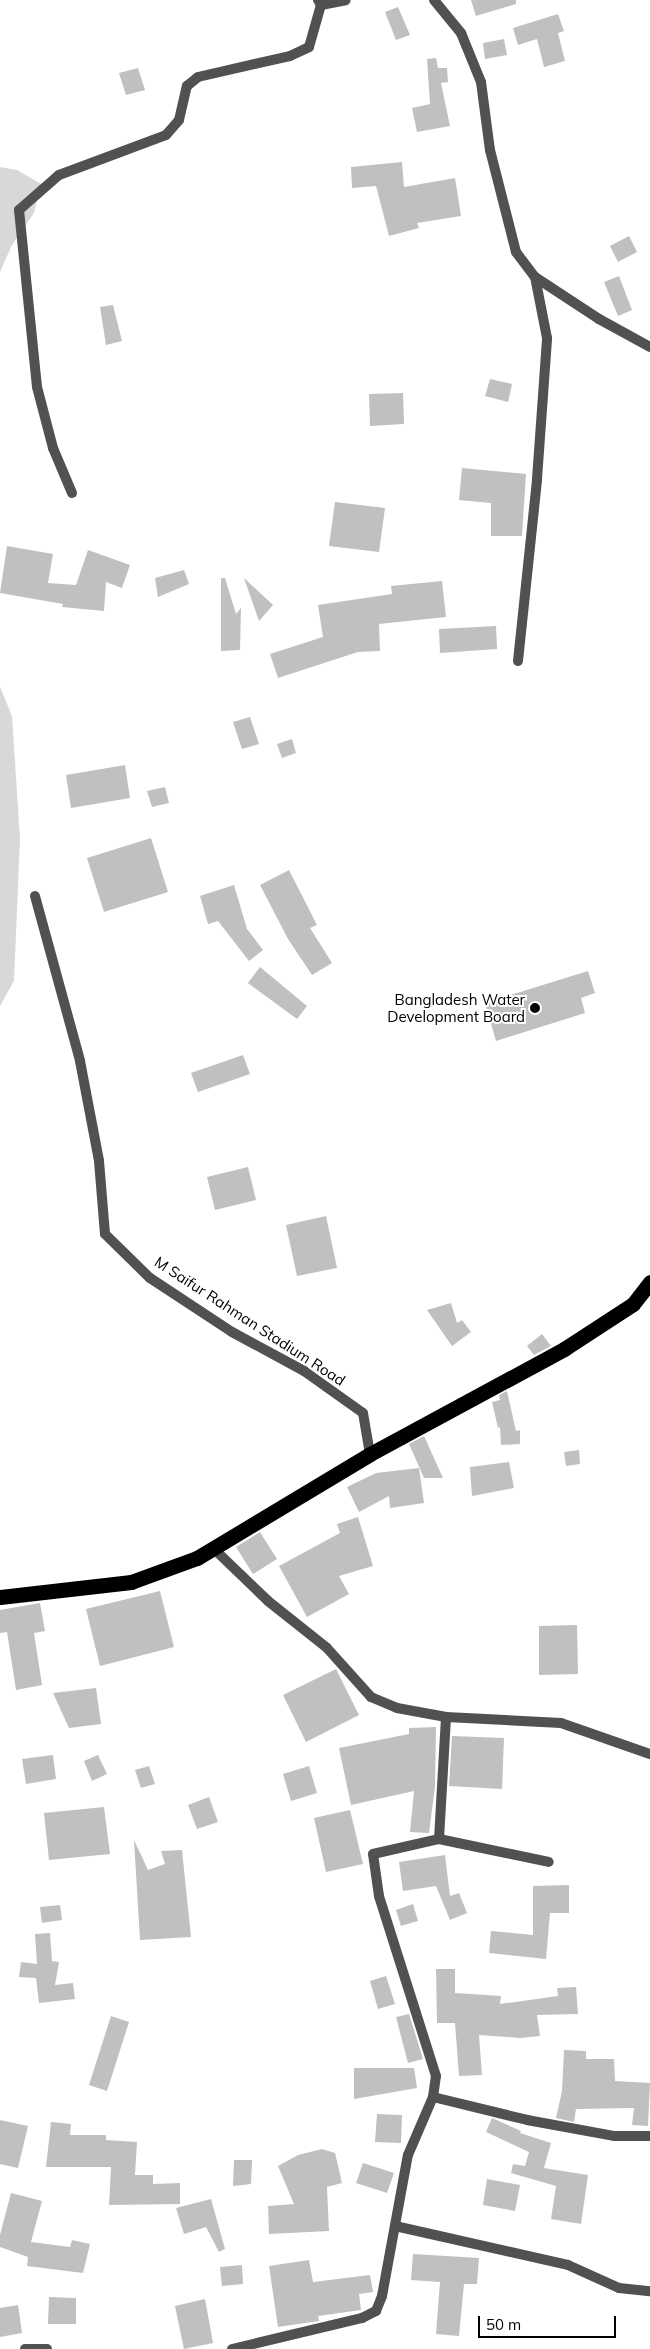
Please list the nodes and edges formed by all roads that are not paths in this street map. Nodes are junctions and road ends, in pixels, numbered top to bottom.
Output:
1 (346, 0) edge
2 (434, 0) edge
3 (320, 3) edge
4 (535, 277) junction
5 (650, 347) edge
6 (72, 492) dead end
7 (518, 661) dead end
8 (35, 896) dead end
9 (650, 1282) edge
10 (370, 1454) junction
11 (213, 1548) junction
12 (0, 1597) edge
13 (446, 1717) junction
14 (650, 1754) edge
15 (439, 1839) junction
16 (549, 1862) dead end
17 (433, 2097) junction
18 (650, 2136) edge
19 (395, 2226) junction
20 (650, 2291) edge
21 (25, 2349) edge
22 (47, 2349) edge
23 (232, 2349) edge

1 - 3 street
2 - 4 street
3 - 6 street
4 - 5 street
4 - 7 street
8 - 10 street, M Saifur Rahman Stadium Road
9 - 10 highway
10 - 11 highway
11 - 12 highway
11 - 13 street
13 - 14 street
13 - 15 street
15 - 16 street
15 - 17 street
17 - 18 street
17 - 19 street
19 - 20 street
19 - 23 street
21 - 22 street

